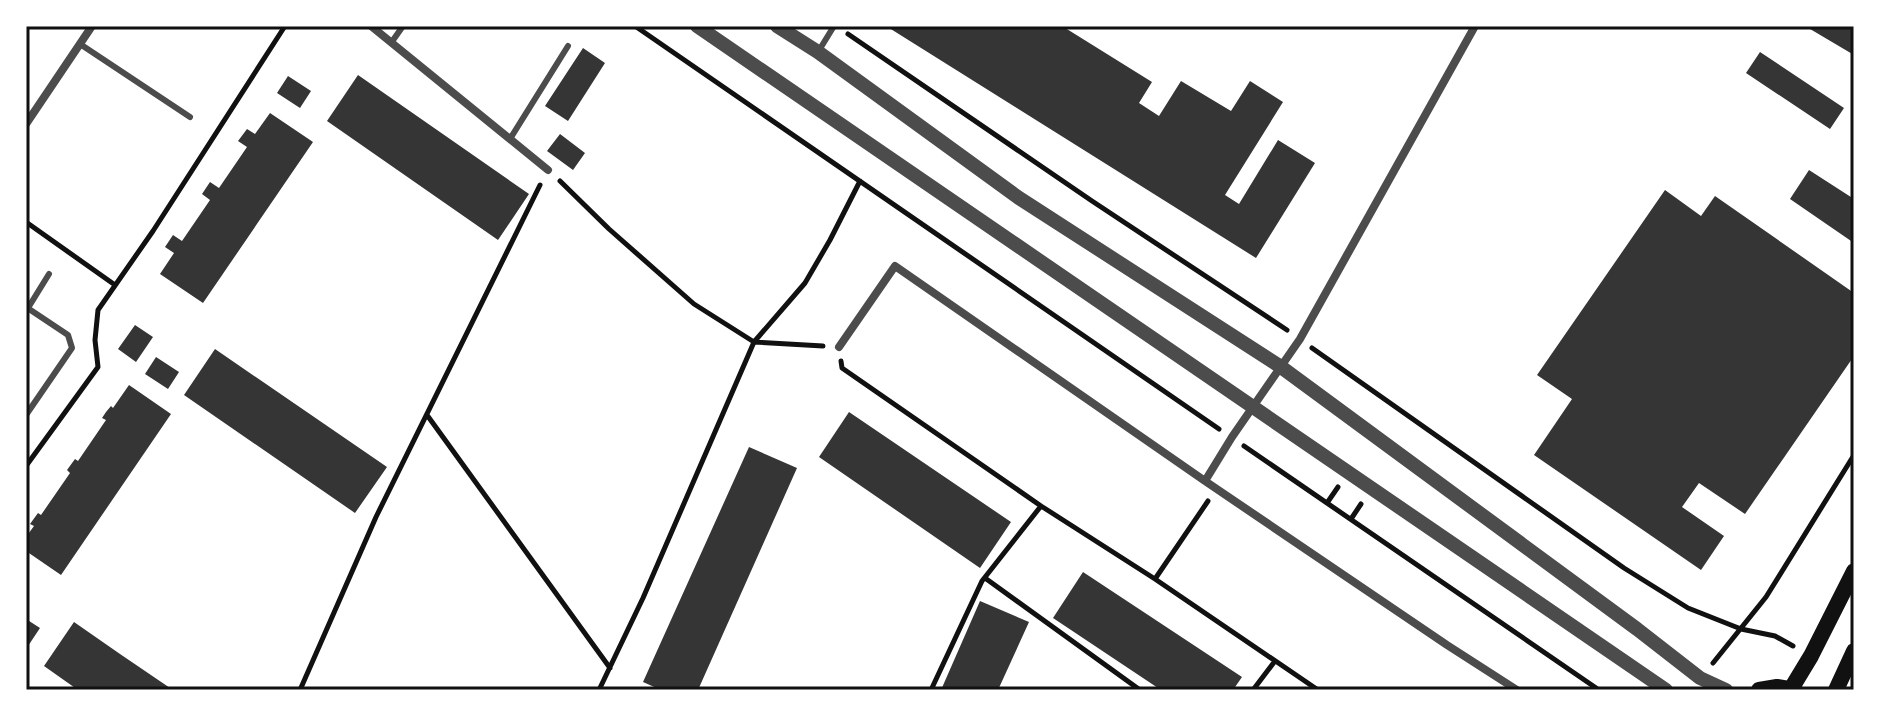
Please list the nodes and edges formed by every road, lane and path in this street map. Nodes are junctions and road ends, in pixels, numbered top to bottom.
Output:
1 (92, 26) edge
2 (285, 26) edge
3 (371, 26) edge
4 (403, 26) edge
5 (635, 26) edge
6 (697, 26) edge
7 (777, 26) edge
8 (835, 26) edge
9 (1475, 26) edge
10 (391, 43) junction
11 (80, 44) junction
12 (568, 46) dead end
13 (818, 52) junction
14 (190, 117) dead end
15 (26, 124) edge
16 (510, 139) junction
17 (548, 170) junction
18 (860, 181) junction
19 (26, 222) edge
20 (49, 274) dead end
21 (115, 285) junction
22 (27, 308) edge
23 (1300, 339) junction
24 (754, 342) junction
25 (839, 347) junction
26 (1281, 367) junction
27 (1253, 408) junction
28 (26, 415) edge
29 (427, 415) junction
30 (1232, 437) junction
31 (1854, 455) edge
32 (26, 466) edge
33 (1205, 481) junction
34 (1339, 486) dead end
35 (1216, 490) junction
36 (1362, 502) dead end
37 (1327, 503) junction
38 (1041, 506) junction
39 (1351, 519) junction
40 (1854, 571) edge
41 (985, 578) junction
42 (1155, 579) junction
43 (1741, 629) junction
44 (1854, 651) edge
45 (1811, 656) junction
46 (1275, 661) junction
47 (610, 668) junction
48 (1700, 678) junction
49 (1793, 689) edge
50 (300, 690) edge
51 (599, 690) edge
52 (931, 690) edge
53 (1140, 690) edge
54 (1253, 690) edge
55 (1318, 690) edge
56 (1517, 690) edge
57 (1599, 690) edge
58 (1666, 690) edge
59 (1726, 690) edge
60 (1759, 690) edge
61 (1836, 690) edge

1 - 11 street
2 - 21 path
3 - 10 street
4 - 10 lane
5 - 18 path
6 - 27 street
7 - 13 street
8 - 13 lane
8 - 23 path
9 - 23 street
10 - 16 street
11 - 14 lane
11 - 15 street
12 - 16 lane
13 - 26 street
16 - 17 street
17 - 24 path
17 - 29 path
18 - 24 path
18 - 30 path
19 - 21 path
20 - 22 lane
21 - 32 path
22 - 28 lane
23 - 26 street
23 - 43 path
24 - 25 path
24 - 47 path
25 - 33 street
25 - 38 path
26 - 27 street
26 - 48 street
27 - 30 street
27 - 58 street
29 - 47 path
29 - 50 path
30 - 33 street
30 - 37 path
31 - 43 path
33 - 35 street
34 - 37 path
35 - 42 path
35 - 56 street
36 - 39 path
37 - 39 path
38 - 41 path
38 - 42 path
39 - 57 path
40 - 45 main road
41 - 52 path
41 - 53 path
42 - 46 path
43 - 45 path
43 - 48 path
44 - 61 main road
45 - 49 main road
46 - 54 path
46 - 55 path
47 - 51 path
48 - 59 street
49 - 60 main road

